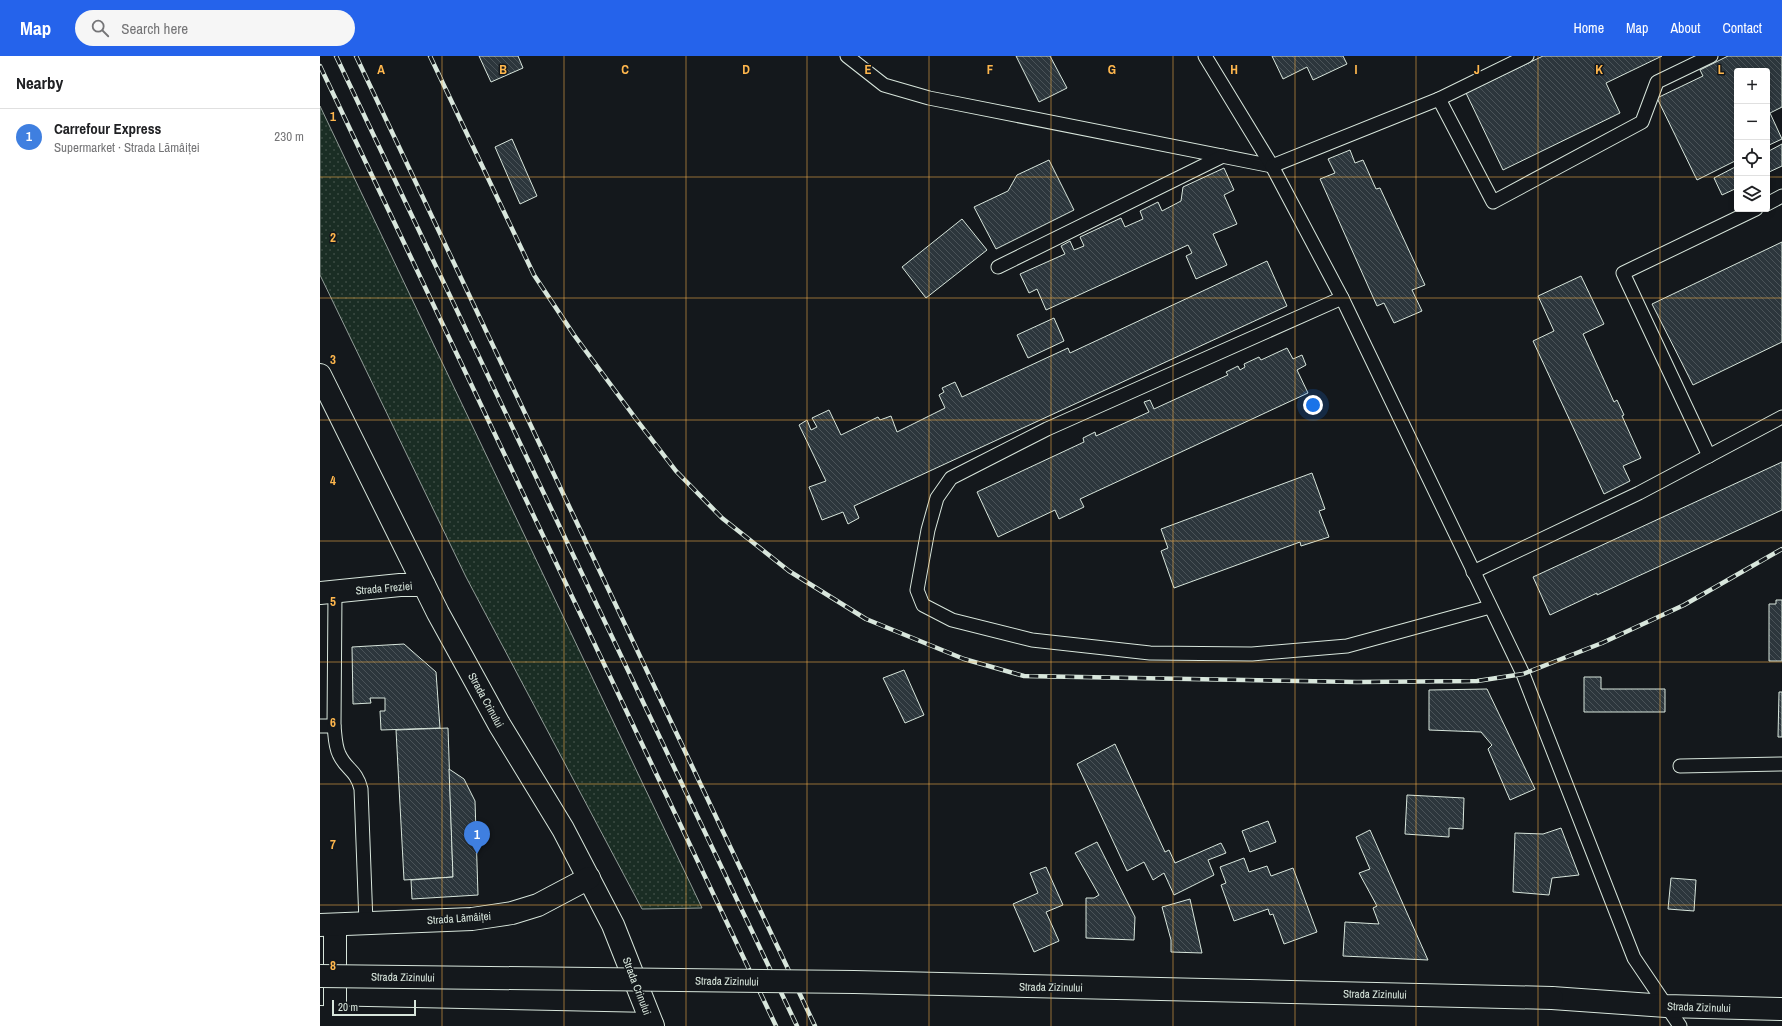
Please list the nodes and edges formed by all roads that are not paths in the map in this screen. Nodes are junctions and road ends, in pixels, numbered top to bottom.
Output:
1 (847, 56) edge
2 (1205, 56) edge
3 (1527, 56) edge
4 (1711, 56) edge
5 (1439, 99) junction
6 (1224, 156) junction
7 (1272, 166) junction
8 (1782, 196) edge
9 (1770, 202) edge
10 (1750, 212) edge
11 (998, 267) dead end
12 (1342, 298) junction
13 (320, 375) edge
14 (1782, 417) edge
15 (1709, 456) junction
16 (1473, 572) junction
17 (424, 585) junction
18 (328, 593) edge
19 (1490, 607) junction
20 (320, 726) edge
21 (334, 726) junction
22 (1782, 764) edge
23 (1680, 766) dead end
24 (589, 878) junction
25 (366, 923) junction
26 (327, 925) edge
27 (320, 976) edge
28 (1666, 1006) junction
29 (1782, 1009) edge
30 (330, 1020) edge
31 (652, 1025) edge
32 (1680, 1026) edge

1 - 6 lane
2 - 7 lane
3 - 5 lane
4 - 5 lane
5 - 7 lane
6 - 7 lane
6 - 11 lane
7 - 12 lane
8 - 9 lane
10 - 15 lane
12 - 16 lane
12 - 19 lane
13 - 17 street, Strada Crinului
14 - 15 lane
15 - 16 lane
16 - 19 lane
17 - 18 street, Strada Freziei
17 - 24 street, Strada Crinului
18 - 21 lane
19 - 28 lane
20 - 21 lane
21 - 25 lane
22 - 23 lane
24 - 25 street, Strada Lămâiței
24 - 31 street, Strada Crinului
25 - 26 street, Strada Lămâiței
26 - 30 street
27 - 28 street, Strada Zizinului, bridge
28 - 29 street, Strada Zizinului
28 - 32 lane
30 - 31 street

